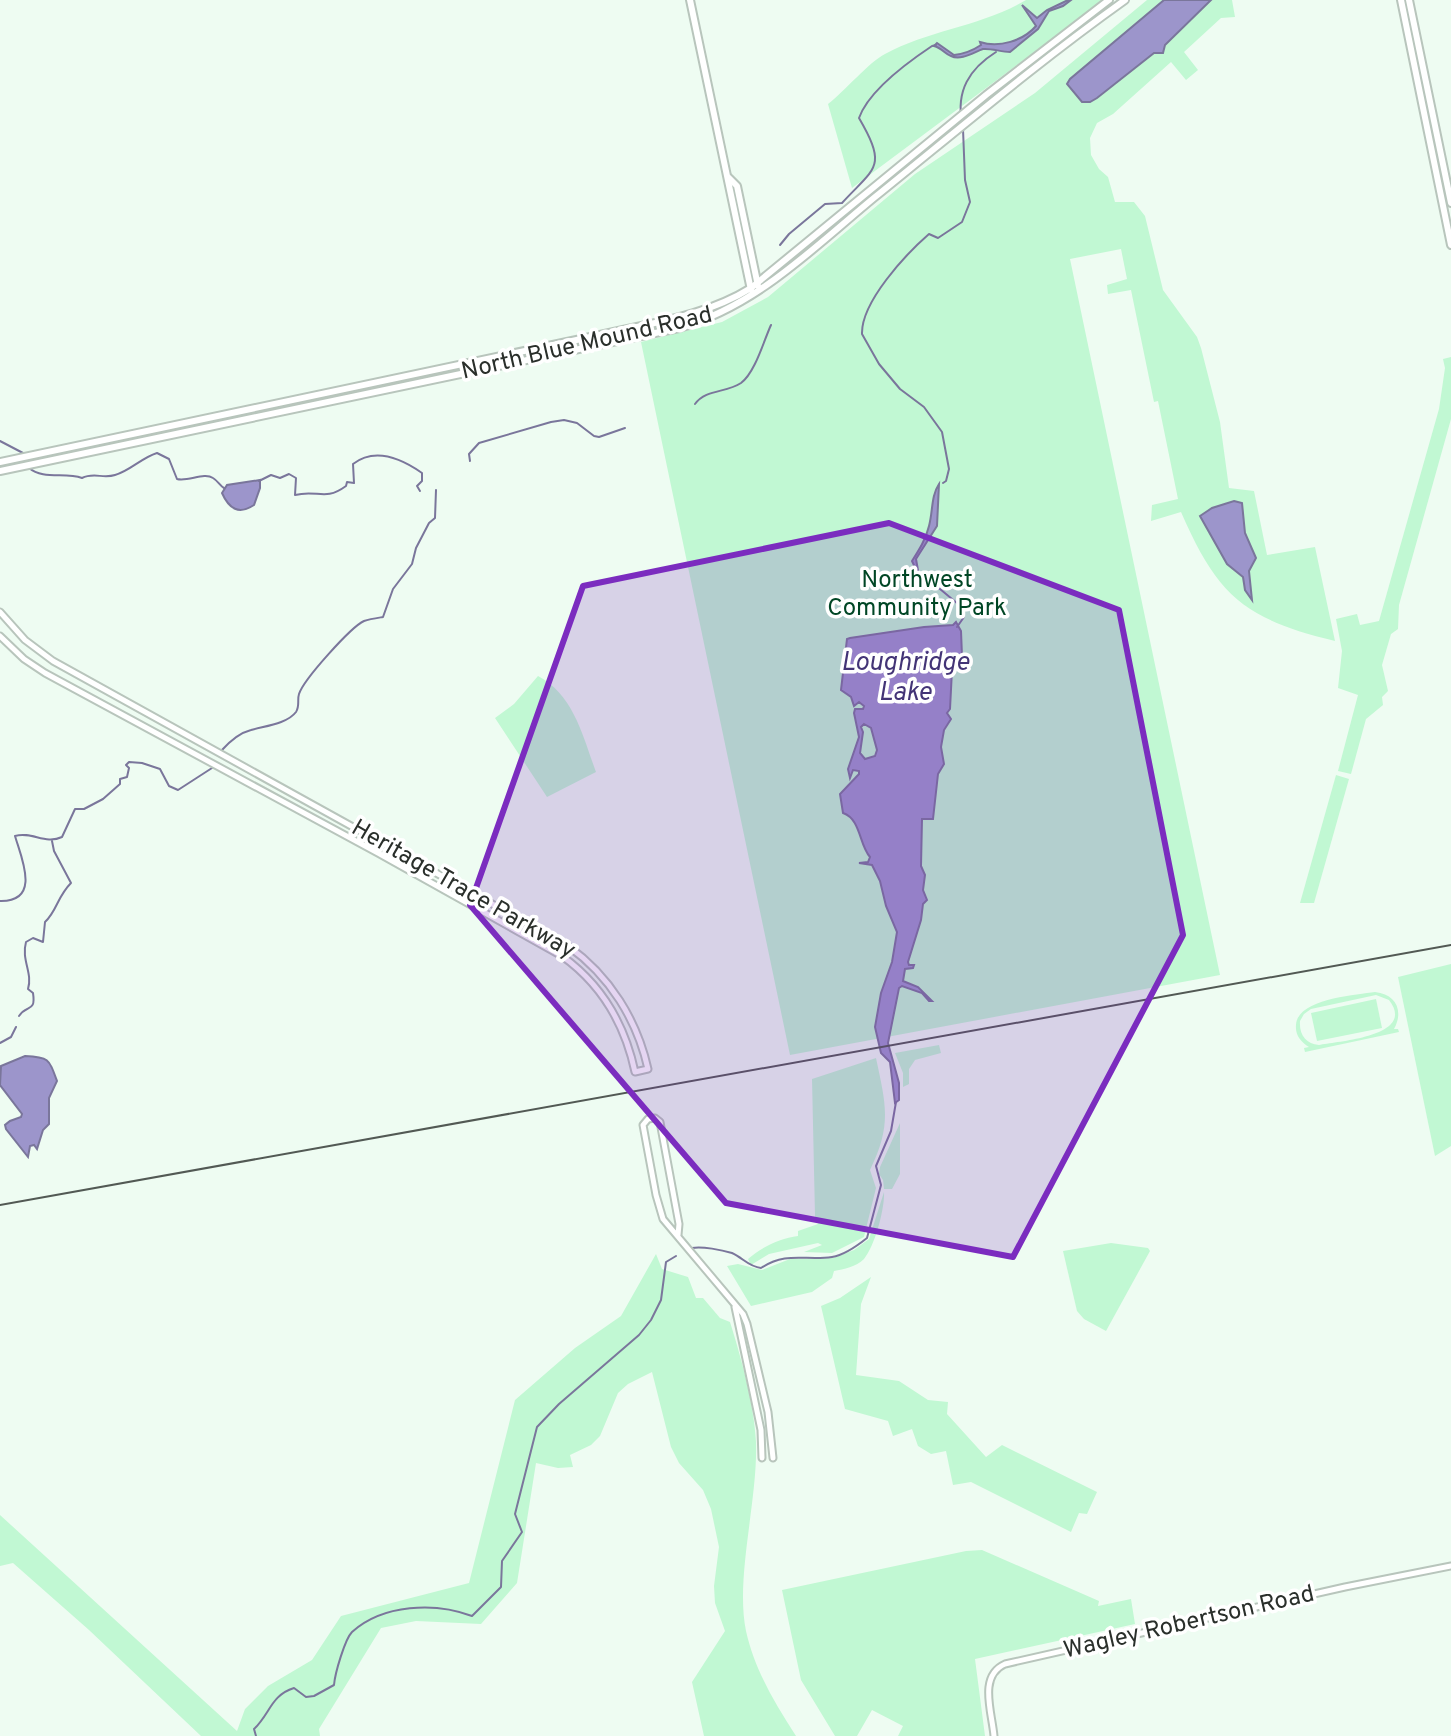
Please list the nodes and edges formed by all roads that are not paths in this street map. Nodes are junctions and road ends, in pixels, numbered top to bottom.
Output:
1 (690, 0) edge
2 (1109, 0) edge
3 (1125, 0) edge
4 (1404, 0) edge
5 (975, 109) junction
6 (1428, 112) junction
7 (1433, 136) junction
8 (1451, 203) edge
9 (1448, 211) edge
10 (1451, 245) edge
11 (794, 258) junction
12 (773, 276) junction
13 (753, 289) junction
14 (0, 462) edge
15 (0, 471) edge
16 (0, 612) edge
17 (0, 636) edge
18 (678, 1235) junction
19 (735, 1306) junction
20 (762, 1458) dead end
21 (773, 1458) dead end
22 (1451, 1566) edge
23 (994, 1736) edge

1 - 13 main road
2 - 5 main road, North Blue Mound Road
3 - 5 main road, North Blue Mound Road
4 - 6 main road
4 - 6 main road
5 - 11 main road, North Blue Mound Road
5 - 11 main road, North Blue Mound Road
6 - 7 main road
7 - 8 main road
7 - 9 main road
9 - 10 main road
11 - 12 main road, North Blue Mound Road
12 - 13 main road, North Blue Mound Road
12 - 13 main road, North Blue Mound Road
13 - 14 main road, North Blue Mound Road
13 - 15 main road, North Blue Mound Road
16 - 17 street, Heritage Trace Parkway
18 - 18 street
18 - 19 street
19 - 20 street
19 - 21 street
22 - 23 street, Wagley Robertson Road

